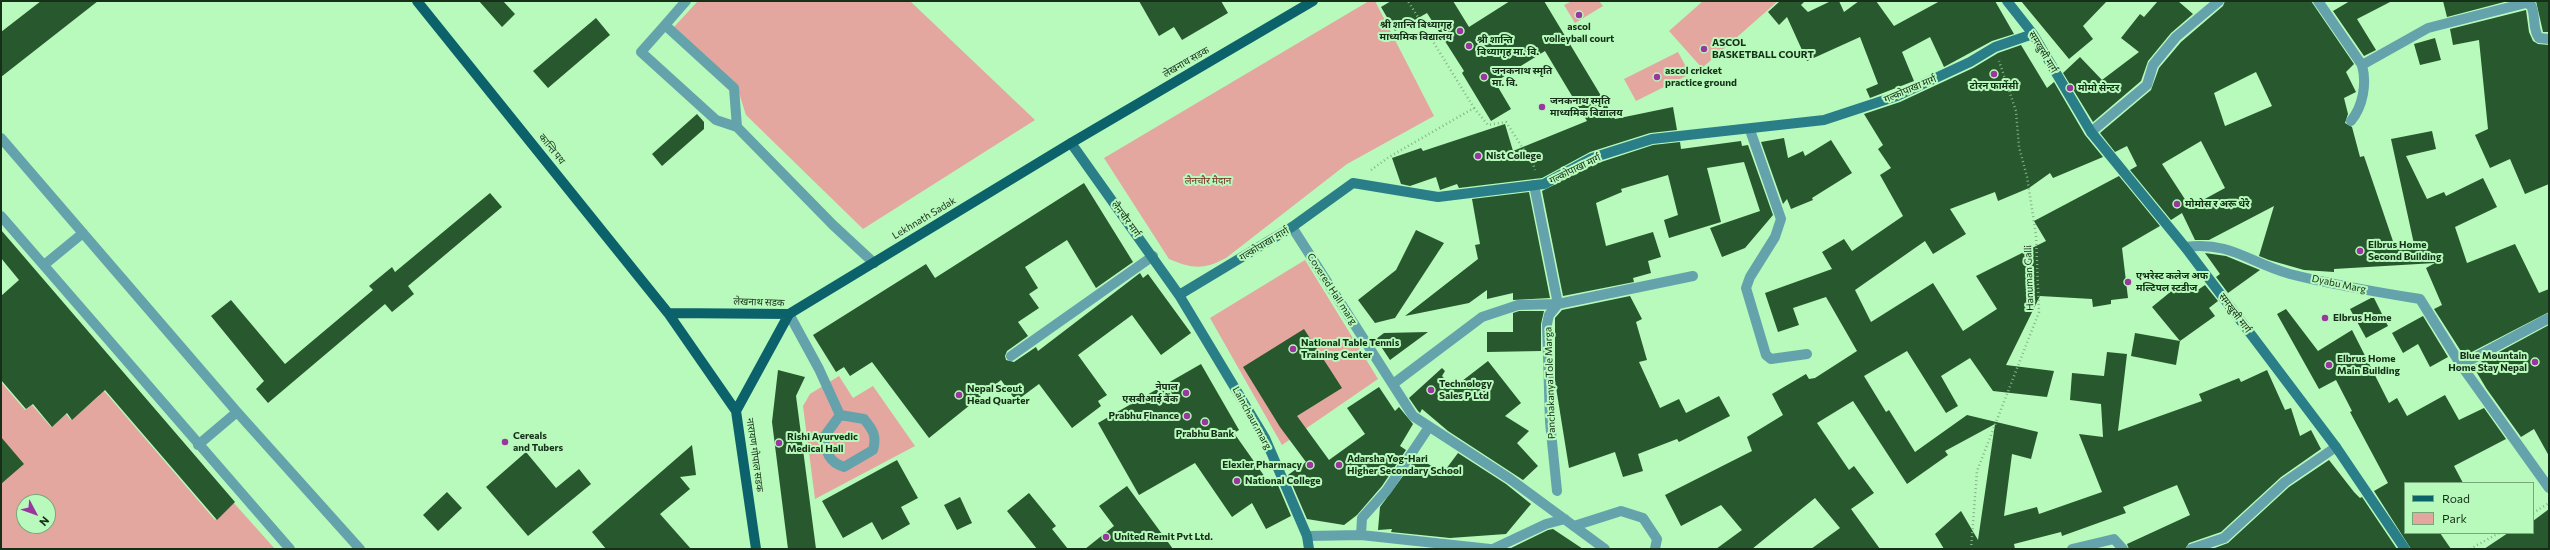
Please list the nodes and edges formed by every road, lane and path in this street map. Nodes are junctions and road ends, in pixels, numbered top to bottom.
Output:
1 (417, 1) edge
2 (686, 1) edge
3 (1313, 1) edge
4 (1408, 1) edge
5 (2007, 1) edge
6 (2219, 1) edge
7 (2318, 1) edge
8 (665, 25) junction
9 (2033, 34) junction
10 (2549, 39) edge
11 (1995, 47) junction
12 (2362, 65) junction
13 (1474, 108) junction
14 (2351, 121) dead end
15 (737, 126) junction
16 (1750, 130) junction
17 (2091, 132) junction
18 (1, 138) edge
19 (1071, 143) junction
20 (1353, 183) junction
21 (1536, 185) junction
22 (1, 216) edge
23 (1292, 227) junction
24 (83, 233) junction
25 (2185, 247) junction
26 (1153, 256) junction
27 (874, 263) junction
28 (44, 265) junction
29 (1693, 276) dead end
30 (1179, 295) junction
31 (1558, 304) junction
32 (668, 313) junction
33 (789, 314) junction
34 (2549, 318) edge
35 (1807, 354) dead end
36 (1011, 356) dead end
37 (2462, 365) junction
38 (1393, 384) junction
39 (736, 411) junction
40 (237, 412) junction
41 (840, 415) junction
42 (1429, 427) junction
43 (198, 445) junction
44 (2336, 447) junction
45 (2549, 488) edge
46 (1557, 491) dead end
47 (2549, 503) edge
48 (2534, 512) edge
49 (1565, 519) junction
50 (1574, 526) junction
51 (2497, 534) edge
52 (1361, 535) junction
53 (1307, 536) junction
54 (290, 549) edge
55 (360, 549) edge
56 (756, 549) edge
57 (1308, 549) edge
58 (1490, 549) edge
59 (1493, 549) edge
60 (1605, 549) edge
61 (1655, 549) edge
62 (1971, 549) edge
63 (2072, 549) edge
64 (2123, 549) edge
65 (2190, 549) edge
66 (2405, 549) edge
67 (2470, 549) edge

1 - 32 main road, कान्ति पथ
2 - 8 street
3 - 19 main road, लेखनाथ सडक
4 - 13 path
5 - 9 main road, समखुसी मार्ग
6 - 17 street
7 - 12 street
8 - 15 street
8 - 15 street
9 - 11 main road, गल्कोपाखा मार्ग
9 - 17 main road, समखुसी मार्ग
10 - 12 street
11 - 16 main road, गल्कोपाखा मार्ग
11 - 62 path, Hanuman Galli
12 - 14 street
13 - 20 path
13 - 21 path
15 - 27 street
16 - 21 main road, गल्कोपाखा मार्ग
16 - 35 street
17 - 25 main road, समखुसी मार्ग
18 - 24 street
19 - 26 main road, लैनचौर मार्ग
19 - 27 main road, Lekhnath Sadak
20 - 21 main road, गल्कोपाखा मार्ग
20 - 23 main road, गल्कोपाखा मार्ग
21 - 31 street
22 - 28 street
23 - 30 main road, गल्कोपाखा मार्ग
23 - 38 street, Covered Hall marg
24 - 28 street
24 - 40 street
25 - 37 street, Dyabu Marg
25 - 44 main road, समखुसी मार्ग
26 - 30 main road, लैनचौर मार्ग
26 - 36 street
27 - 33 main road, Lekhnath Sadak
28 - 43 street
29 - 31 street
30 - 53 main road, Lainchaur marg
31 - 38 street
31 - 46 street, Panchakanya Tole Marga
32 - 33 main road, लेखनाथ सडक
32 - 39 main road, नारायण गोपाल सडक
33 - 39 main road, लेखनाथ सडक
33 - 41 street
34 - 37 street
37 - 45 street, Dyabu Marg
38 - 42 street, Covered Hall marg
39 - 56 main road, नारायण गोपाल सडक
40 - 43 street
40 - 55 street
41 - 41 street
42 - 49 street, Covered Hall marg
42 - 52 street
43 - 54 street
44 - 65 street
44 - 66 main road, समखुसी मार्ग
47 - 48 path
49 - 50 street, Covered Hall marg
49 - 59 street
50 - 60 street, Covered Hall marg
50 - 61 street
51 - 67 path
52 - 53 street
52 - 58 street
53 - 57 main road, Lainchaur marg
63 - 64 street

